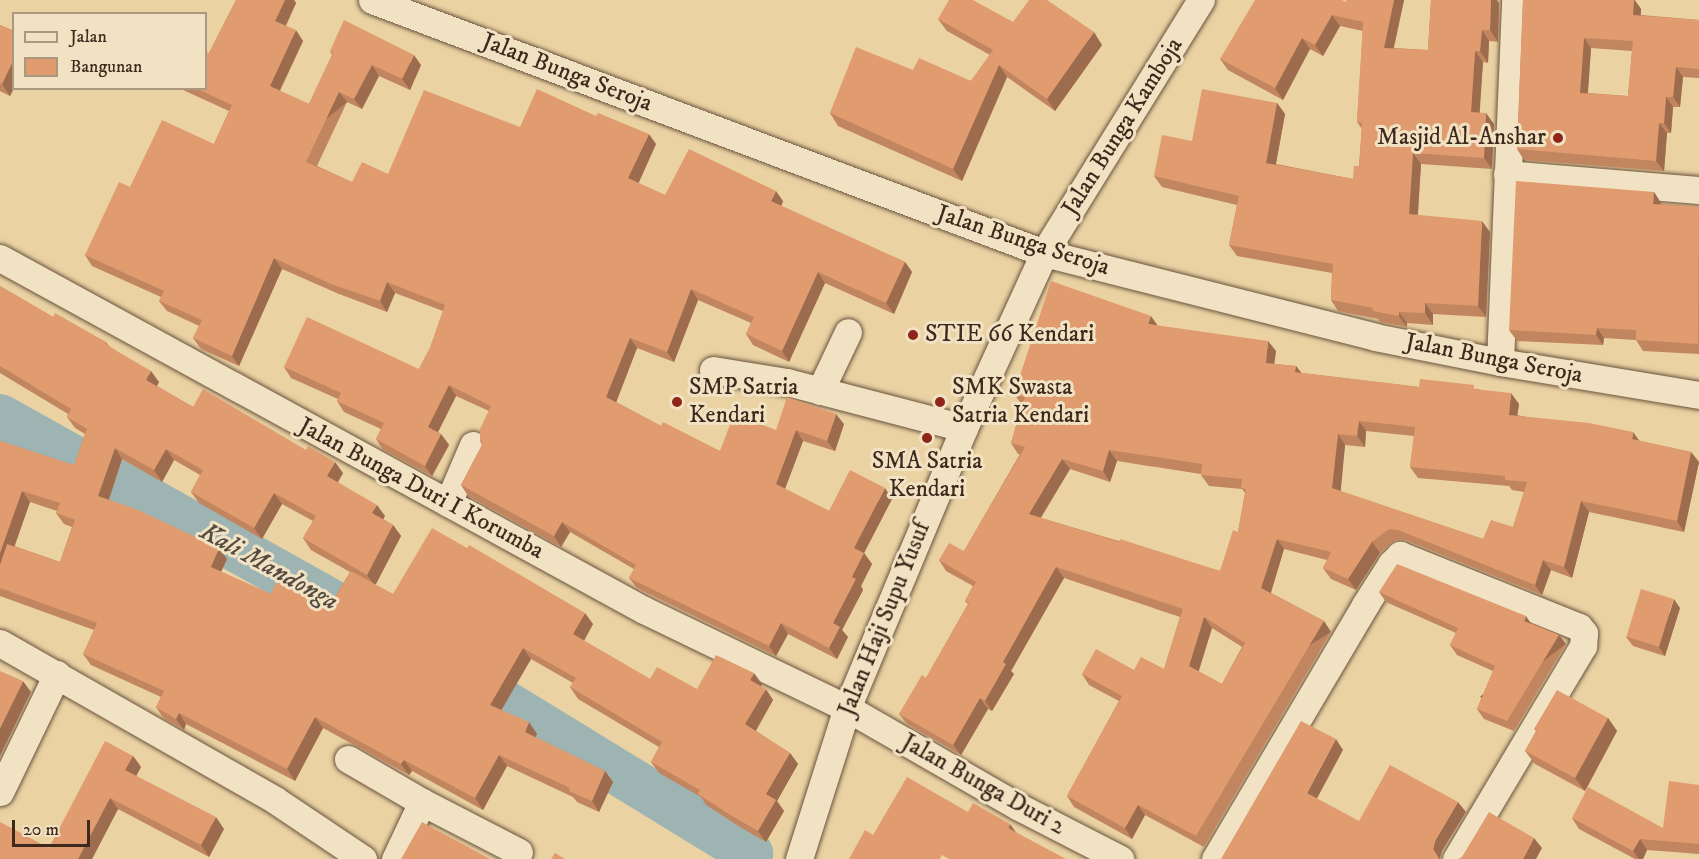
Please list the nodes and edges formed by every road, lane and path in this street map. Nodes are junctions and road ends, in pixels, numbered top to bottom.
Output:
1 (372, 0) edge
2 (1201, 0) edge
3 (1515, 0) edge
4 (1507, 174) junction
5 (1699, 190) edge
6 (1044, 253) junction
7 (0, 258) edge
8 (848, 332) dead end
9 (1500, 362) junction
10 (713, 370) dead end
11 (820, 391) junction
12 (1699, 395) edge
13 (964, 428) junction
14 (473, 445) dead end
15 (448, 502) junction
16 (0, 643) edge
17 (57, 674) junction
18 (847, 708) junction
19 (348, 759) dead end
20 (0, 792) edge
21 (422, 802) junction
22 (519, 852) dead end
23 (801, 854) edge
24 (363, 859) edge
25 (395, 859) edge
26 (1120, 859) edge
27 (1215, 859) edge
28 (1456, 859) edge

1 - 6 street, Jalan Bunga Seroja
2 - 6 street, Jalan Bunga Kamboja
3 - 4 street
4 - 5 street
4 - 9 street
6 - 9 street, Jalan Bunga Seroja
6 - 13 street, Jalan Haji Supu Yusuf
7 - 15 street, Jalan Bunga Duri I Korumba
8 - 11 street
9 - 12 street, Jalan Bunga Seroja
10 - 11 street
11 - 13 street
13 - 18 street, Jalan Haji Supu Yusuf
14 - 15 street
15 - 18 street, Jalan Bunga Duri I Korumba
16 - 17 street
17 - 20 street
17 - 24 street
18 - 23 street, Jalan Haji Supu Yusuf
18 - 26 street, Jalan Bunga Duri 2
19 - 21 street
21 - 22 street
21 - 25 street
27 - 28 street

